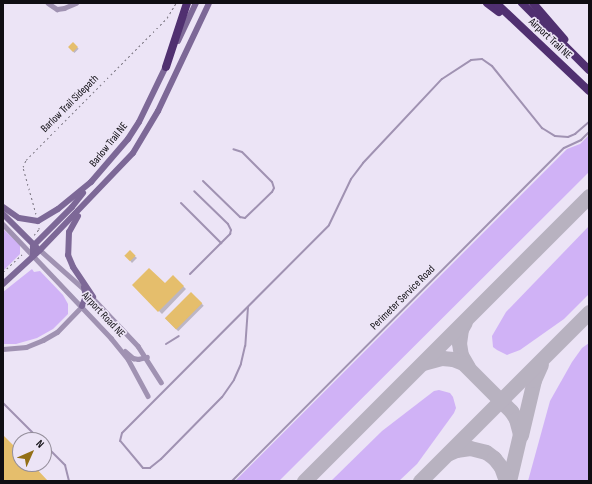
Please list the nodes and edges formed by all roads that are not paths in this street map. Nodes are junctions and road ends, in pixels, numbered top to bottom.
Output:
1 (48, 3) edge
2 (76, 3) edge
3 (187, 3) edge
4 (196, 3) edge
5 (210, 3) edge
6 (487, 3) edge
7 (496, 3) edge
8 (522, 3) edge
9 (533, 3) edge
10 (509, 16) junction
11 (166, 67) junction
12 (589, 70) edge
13 (589, 91) edge
14 (589, 122) edge
15 (589, 132) edge
16 (234, 149) dead end
17 (203, 181) dead end
18 (91, 182) junction
19 (194, 191) dead end
20 (94, 195) junction
21 (181, 204) dead end
22 (3, 207) edge
23 (3, 214) edge
24 (3, 224) edge
25 (220, 243) junction
26 (34, 245) junction
27 (40, 250) junction
28 (34, 255) junction
29 (78, 274) junction
30 (190, 274) dead end
31 (3, 284) edge
32 (85, 291) junction
33 (93, 297) junction
34 (82, 306) junction
35 (248, 307) junction
36 (179, 336) dead end
37 (111, 338) junction
38 (166, 344) dead end
39 (3, 348) edge
40 (147, 357) junction
41 (161, 382) dead end
42 (148, 396) dead end
43 (3, 403) edge
44 (32, 432) edge
45 (52, 452) edge
46 (69, 481) edge
47 (232, 481) edge

1 - 2 street
3 - 11 highway
4 - 11 main road, Barlow Trail NE
5 - 20 main road, Barlow Trail NE
6 - 10 highway
7 - 10 highway, Airport Trail NE
8 - 12 highway, Airport Trail NE
9 - 12 highway
10 - 13 highway, Airport Trail NE
11 - 18 main road, Barlow Trail NE
14 - 35 lane
15 - 47 lane, Perimeter Service Road
16 - 17 lane
18 - 22 main road, Barlow Trail NE
18 - 26 main road
19 - 25 lane
20 - 27 main road, Barlow Trail NE
20 - 29 main road
21 - 25 lane
23 - 26 main road
24 - 28 street, Airport Road NE
25 - 30 lane
26 - 27 main road
26 - 28 main road
27 - 28 main road
27 - 32 street
28 - 31 main road
28 - 34 street, Airport Road NE
29 - 32 main road
29 - 33 main road
32 - 33 street
32 - 34 main road
33 - 40 street
34 - 37 street, Airport Road NE
34 - 39 street
35 - 35 lane
36 - 38 lane
37 - 40 street
37 - 42 street, Airport Road NE
40 - 41 street
43 - 44 lane
45 - 46 lane

